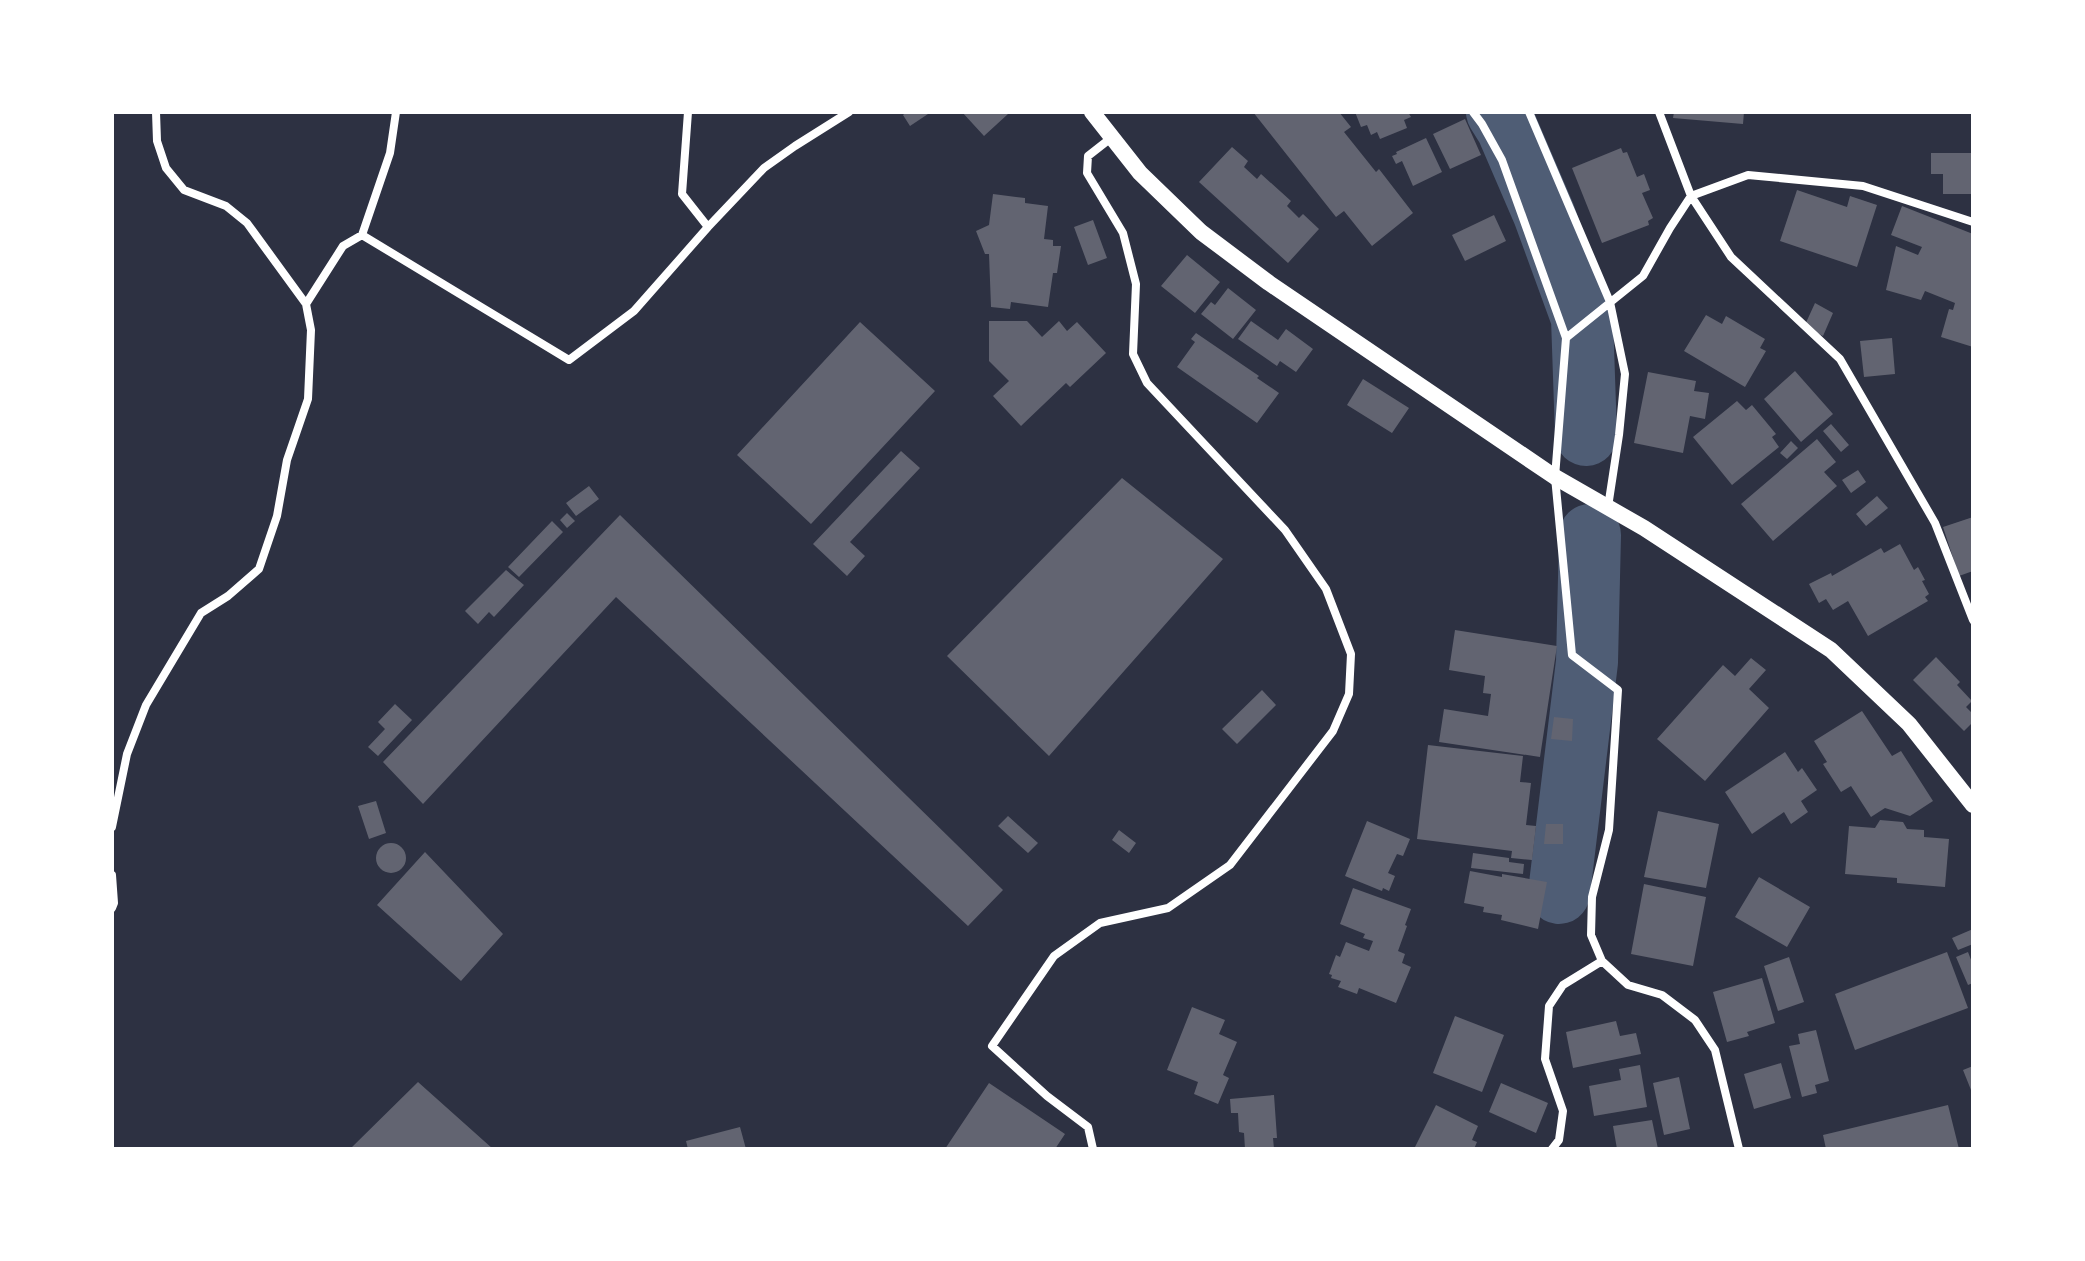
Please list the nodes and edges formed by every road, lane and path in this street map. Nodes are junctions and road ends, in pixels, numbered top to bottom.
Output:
1 (156, 112) edge
2 (396, 112) edge
3 (688, 112) edge
4 (849, 112) edge
5 (1092, 112) edge
6 (1473, 112) edge
7 (1529, 112) edge
8 (1659, 112) edge
9 (1111, 138) junction
10 (1691, 196) junction
11 (1973, 222) edge
12 (708, 227) junction
13 (362, 235) junction
14 (1610, 302) junction
15 (306, 304) junction
16 (1566, 338) junction
17 (1555, 477) junction
18 (1608, 507) junction
19 (1973, 620) edge
20 (1973, 805) edge
21 (112, 827) edge
22 (112, 875) edge
23 (112, 908) edge
24 (1602, 961) junction
25 (1093, 1149) edge
26 (1552, 1149) edge
27 (1739, 1149) edge

1 - 15 street
2 - 13 street
3 - 12 street
4 - 12 street
5 - 9 main road
6 - 16 street
7 - 14 street
8 - 10 street
9 - 17 main road
9 - 25 street
10 - 11 street
10 - 14 street
10 - 19 street
12 - 13 street
13 - 15 street
14 - 16 street
14 - 18 street
15 - 21 street
16 - 17 street
17 - 18 main road
17 - 24 street
18 - 20 main road
22 - 23 street
24 - 26 street
24 - 27 street

